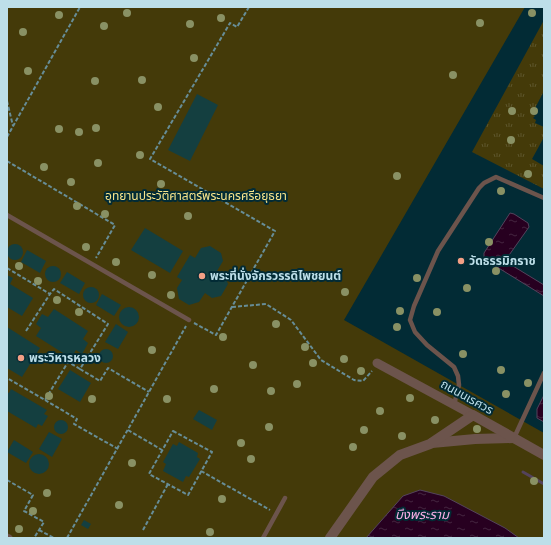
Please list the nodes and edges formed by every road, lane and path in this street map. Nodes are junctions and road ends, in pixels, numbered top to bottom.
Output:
1 (80, 7) edge
2 (249, 7) edge
3 (7, 101) edge
4 (13, 127) junction
5 (7, 137) edge
6 (7, 161) edge
7 (544, 198) edge
8 (7, 215) edge
9 (92, 264) junction
10 (7, 268) edge
11 (50, 294) junction
12 (232, 307) junction
13 (189, 320) junction
14 (26, 330) dead end
15 (377, 362) joint
16 (80, 369) junction
17 (544, 373) edge
18 (7, 378) edge
19 (149, 392) junction
20 (45, 400) junction
21 (454, 405) junction
22 (473, 415) junction
23 (128, 430) junction
24 (514, 438) junction
25 (430, 444) junction
26 (118, 448) junction
27 (162, 450) junction
28 (544, 455) edge
29 (201, 471) junction
30 (7, 480) edge
31 (168, 484) junction
32 (285, 498) dead end
33 (277, 514) junction
34 (39, 530) junction
35 (143, 530) dead end
36 (34, 538) edge
37 (54, 538) edge
38 (67, 538) edge
39 (263, 538) edge
40 (330, 538) edge

1 - 4 path
2 - 12 path
3 - 4 path
4 - 5 path
6 - 9 path
7 - 21 lane
8 - 9 lane
9 - 13 lane
10 - 11 path
11 - 14 path
11 - 16 path
12 - 13 path
12 - 15 path
13 - 19 path
15 - 21 street, ถนนนเรศวร
16 - 19 path
16 - 20 path
17 - 24 lane
18 - 20 path
19 - 23 path
20 - 26 path
21 - 22 street, ถนนนเรศวร
22 - 24 street, ถนนนเรศวร
22 - 25 street
23 - 26 path
23 - 27 path
24 - 25 street
24 - 28 street, ถนนนเรศวร
25 - 40 street
26 - 38 path
27 - 29 path
27 - 31 path
29 - 31 path
29 - 33 path
30 - 34 path
31 - 35 path
32 - 33 lane
33 - 39 lane
34 - 36 path
34 - 37 path

